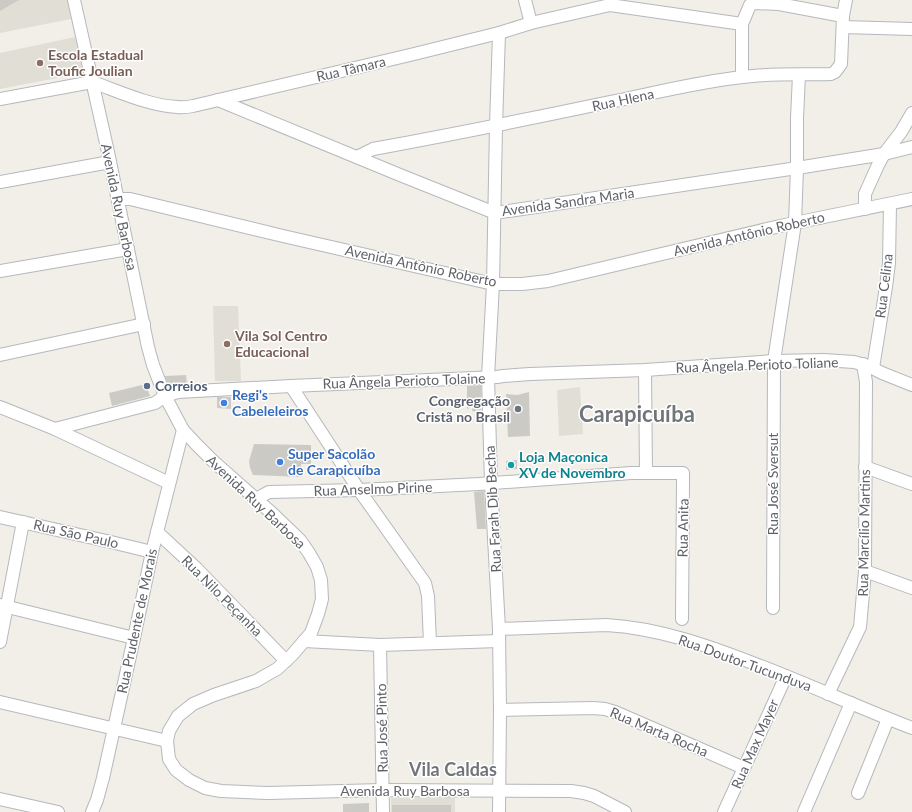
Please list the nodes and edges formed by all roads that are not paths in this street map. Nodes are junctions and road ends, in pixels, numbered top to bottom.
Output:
1 (74, 0) edge
2 (525, 0) edge
3 (846, 0) edge
4 (780, 2) edge
5 (611, 3) edge
6 (843, 22) junction
7 (532, 23) junction
8 (742, 24) junction
9 (912, 29) edge
10 (499, 33) junction
11 (798, 75) junction
12 (742, 77) junction
13 (92, 82) junction
14 (0, 98) edge
15 (218, 100) junction
16 (912, 113) edge
17 (496, 126) junction
18 (912, 147) edge
19 (884, 154) junction
20 (357, 157) junction
21 (110, 162) junction
22 (797, 168) junction
23 (0, 182) edge
24 (118, 199) junction
25 (912, 199) edge
26 (890, 204) junction
27 (865, 209) junction
28 (495, 213) junction
29 (795, 223) junction
30 (128, 249) junction
31 (0, 271) edge
32 (493, 284) junction
33 (144, 324) junction
34 (0, 355) edge
35 (774, 361) junction
36 (868, 366) junction
37 (645, 370) junction
38 (488, 377) junction
39 (912, 385) edge
40 (291, 386) junction
41 (165, 396) junction
42 (0, 407) edge
43 (55, 429) junction
44 (183, 430) junction
45 (865, 468) junction
46 (646, 473) junction
47 (491, 482) junction
48 (169, 483) junction
49 (912, 484) edge
50 (359, 490) junction
51 (256, 499) junction
52 (0, 517) edge
53 (23, 522) junction
54 (157, 532) junction
55 (152, 552) junction
56 (865, 571) junction
57 (912, 588) edge
58 (4, 606) edge
59 (773, 608) dead end
60 (682, 619) dead end
61 (499, 635) junction
62 (134, 638) junction
63 (304, 641) junction
64 (0, 642) edge
65 (430, 643) junction
66 (380, 645) junction
67 (286, 661) junction
68 (786, 676) junction
69 (828, 694) junction
70 (0, 702) edge
71 (851, 703) junction
72 (500, 710) junction
73 (888, 719) junction
74 (114, 728) junction
75 (912, 728) edge
76 (167, 741) junction
77 (744, 768) junction
78 (382, 790) junction
79 (499, 791) junction
80 (858, 793) dead end
81 (0, 799) edge
82 (58, 812) edge
83 (92, 812) edge
84 (383, 812) edge
85 (500, 812) edge
86 (625, 812) edge
87 (724, 812) edge
88 (804, 812) edge

1 - 13 street, Avenida Ruy Barbosa
2 - 7 street
3 - 6 street, Rua Hlena
4 - 6 street
4 - 8 street
5 - 7 street, Rua Tâmara
5 - 8 street
6 - 9 street
6 - 11 street, Rua Hlena
7 - 10 street, Rua Tâmara
8 - 12 street
10 - 15 street, Rua Tâmara
10 - 17 street, Rua Farah Dib Becha
11 - 12 street, Rua Hlena
11 - 22 street, Rua José Sversut
12 - 17 street, Rua Hlena
13 - 14 street
13 - 15 street, Rua Tâmara
13 - 21 street, Avenida Ruy Barbosa
15 - 20 street, Avenida Sandra Maria
16 - 19 street
17 - 20 street, Rua Hlena
17 - 28 street, Rua Farah Dib Becha
18 - 19 street, Avenida Sandra Maria
19 - 22 street, Avenida Sandra Maria
19 - 27 street
20 - 28 street, Avenida Sandra Maria
21 - 23 street
21 - 24 street, Avenida Ruy Barbosa
22 - 28 street, Avenida Sandra Maria
22 - 29 street, Rua José Sversut
24 - 30 street, Avenida Ruy Barbosa
24 - 32 street, Avenida Antônio Roberto
25 - 26 street, Avenida Antônio Roberto
26 - 27 street, Avenida Antônio Roberto
26 - 36 street, Rua Celina
27 - 29 street, Avenida Antônio Roberto
28 - 32 street, Rua Farah Dib Becha
29 - 32 street, Avenida Antônio Roberto
29 - 35 street, Rua José Sversut
30 - 31 street
30 - 33 street, Avenida Ruy Barbosa
32 - 38 street, Rua Farah Dib Becha
33 - 34 street
33 - 41 street, Avenida Ruy Barbosa
35 - 36 street, Rua Ângela Perioto Toliane
35 - 37 street, Rua Ângela Perioto Toliane
35 - 59 street, Rua José Sversut
36 - 39 street, Rua Ângela Perioto Toliane
36 - 45 street, Rua Marcílio Martins
37 - 38 street, Rua Ângela Perioto Tolaine
37 - 46 street
38 - 40 street, Rua Ângela Perioto Tolaine
38 - 47 street, Rua Farah Dib Becha
40 - 41 street, Rua Ângela Perioto Tolaine
40 - 50 street
41 - 43 street, Rua Ângela Perioto Tolaine
41 - 44 street, Avenida Ruy Barbosa
42 - 43 street
43 - 48 street
44 - 48 street, Rua Prudente de Morais
44 - 51 street, Avenida Ruy Barbosa
45 - 49 street
45 - 56 street, Rua Marcílio Martins
46 - 47 street, Rua Anselmo Pirine
46 - 60 street, Rua Anita
47 - 50 street, Rua Anselmo Pirine
47 - 61 street, Rua Farah Dib Becha
48 - 54 street, Rua Prudente de Morais
50 - 51 street, Rua Anselmo Pirine
50 - 65 street
51 - 63 street, Avenida Ruy Barbosa
52 - 53 street, Rua São Paulo
53 - 55 street, Rua São Paulo
53 - 58 street
54 - 55 street, Rua Prudente de Morais
54 - 67 street, Rua Nilo Peçanha
55 - 62 street, Rua Prudente de Morais
56 - 57 street
56 - 69 street, Rua Marcílio Martins
58 - 62 street
58 - 64 street
61 - 65 street, Rua Doutor Tucunduva
61 - 68 street, Rua Doutor Tucunduva
61 - 72 street, Rua Farah Dib Becha
62 - 74 street, Rua Prudente de Morais
63 - 66 street, Rua Doutor Tucunduva
63 - 67 street, Avenida Ruy Barbosa
65 - 66 street, Rua Doutor Tucunduva
66 - 78 street, Rua José Pinto
67 - 76 street, Avenida Ruy Barbosa
68 - 69 street, Rua Doutor Tucunduva
68 - 77 street, Rua Max Mayer
69 - 71 street, Rua Doutor Tucunduva
70 - 74 street
71 - 73 street, Rua Doutor Tucunduva
71 - 88 street
72 - 77 street, Rua Marta Rocha
72 - 79 street, Rua Farah Dib Becha
73 - 75 street, Rua Doutor Tucunduva
73 - 80 street
74 - 76 street
74 - 83 street, Rua Prudente de Morais
76 - 78 street, Avenida Ruy Barbosa
77 - 87 street, Rua Max Mayer
78 - 79 street, Avenida Ruy Barbosa
78 - 84 street, Rua José Pinto
79 - 85 street, Rua Farah Dib Becha
79 - 86 street, Avenida Ruy Barbosa
81 - 82 street

